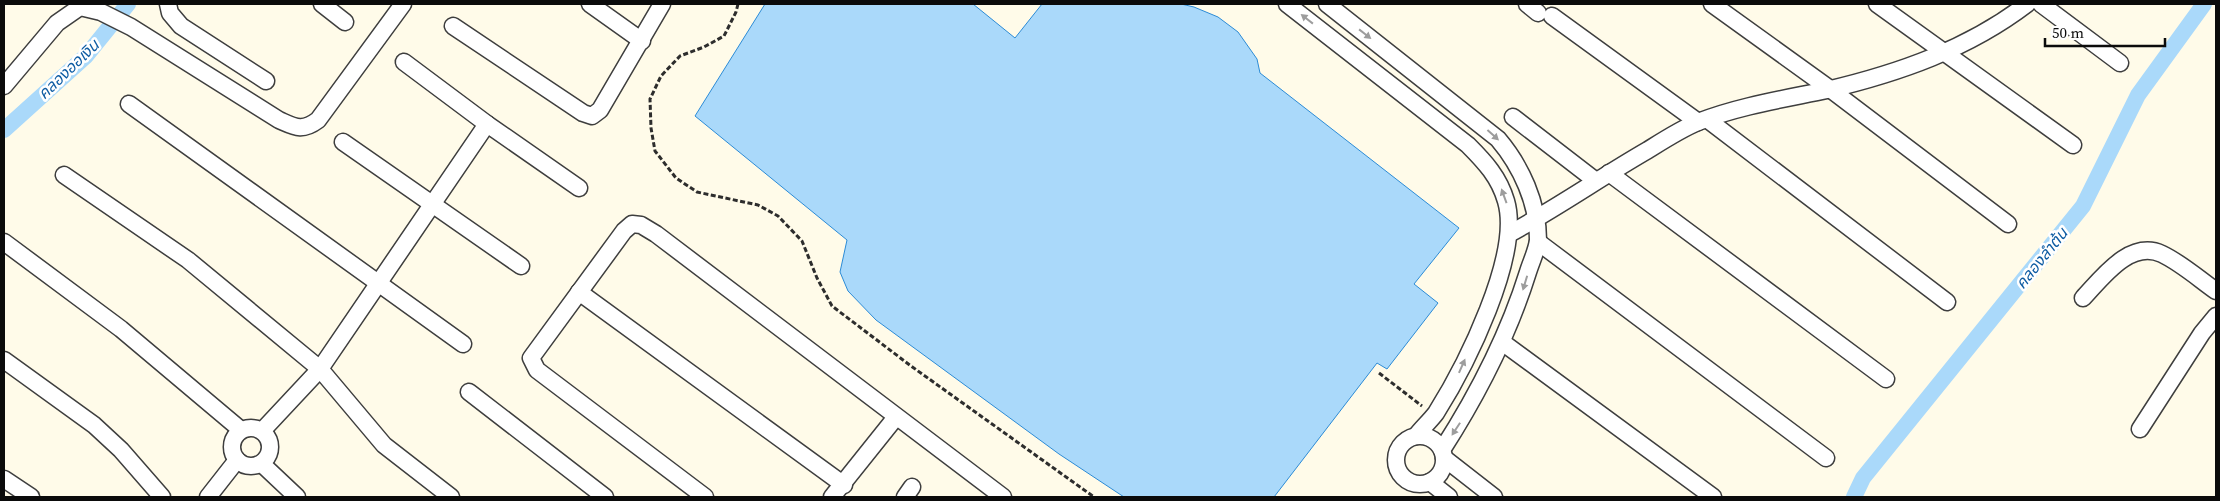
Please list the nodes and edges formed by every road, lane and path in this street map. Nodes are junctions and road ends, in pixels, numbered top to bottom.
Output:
1 (168, 4) edge
2 (322, 4) edge
3 (403, 4) edge
4 (590, 4) edge
5 (662, 4) edge
6 (738, 4) edge
7 (1288, 4) edge
8 (1327, 4) edge
9 (1712, 4) edge
10 (1877, 4) edge
11 (2027, 4) edge
12 (2041, 4) edge
13 (88, 7) edge
14 (1539, 11) edge
15 (1348, 20) junction
16 (345, 22) dead end
17 (453, 26) dead end
18 (1333, 39) junction
19 (642, 41) junction
20 (1945, 53) junction
21 (404, 62) dead end
22 (2120, 63) dead end
23 (266, 81) dead end
24 (4, 86) edge
25 (1830, 89) junction
26 (129, 104) dead end
27 (1513, 117) dead end
28 (1703, 121) junction
29 (487, 124) junction
30 (343, 142) dead end
31 (2073, 145) dead end
32 (64, 175) dead end
33 (1602, 177) junction
34 (579, 188) dead end
35 (433, 204) junction
36 (1536, 220) junction
37 (2008, 224) dead end
38 (1509, 234) junction
39 (4, 242) edge
40 (1538, 242) junction
41 (521, 266) dead end
42 (379, 285) junction
43 (2216, 291) edge
44 (579, 292) junction
45 (2083, 298) dead end
46 (1947, 302) dead end
47 (2216, 316) edge
48 (1502, 342) junction
49 (463, 344) dead end
50 (4, 360) edge
51 (320, 369) junction
52 (1379, 373) dead end
53 (1886, 379) dead end
54 (469, 392) dead end
55 (1434, 415) junction
56 (896, 417) junction
57 (2140, 429) dead end
58 (240, 430) junction
59 (262, 431) junction
60 (1416, 436) junction
61 (1443, 454) junction
62 (1826, 458) dead end
63 (237, 460) junction
64 (262, 464) junction
65 (4, 479) edge
66 (1430, 482) junction
67 (844, 485) junction
68 (31, 497) edge
69 (162, 497) edge
70 (208, 497) edge
71 (297, 497) edge
72 (450, 497) edge
73 (605, 497) edge
74 (705, 497) edge
75 (832, 497) edge
76 (1003, 497) edge
77 (1094, 497) edge
78 (1449, 497) edge
79 (1494, 497) edge
80 (1713, 497) edge

1 - 23 street
2 - 16 street
3 - 13 street
4 - 19 street
5 - 19 street
6 - 77 path
18 -> 7 street
8 - 15 street
9 - 25 street
10 - 20 street
11 - 20 street
12 - 22 street
13 - 24 street
14 - 28 street
15 - 18 street
15 -> 36 street
17 - 19 street
38 -> 18 street
20 - 25 street
20 - 31 street
21 - 29 street
25 - 28 street
25 - 37 street
26 - 42 street
27 - 33 street
28 - 33 street
28 - 46 street
29 - 34 street
29 - 35 street
30 - 35 street
32 - 51 street
33 - 36 street
33 - 53 street
35 - 41 street
35 - 42 street
36 - 38 street
36 - 40 street
55 -> 38 street
39 - 58 street
40 -> 48 street
40 - 62 street
42 - 49 street
42 - 51 street
43 - 45 street
44 - 56 street
44 - 67 street
44 - 74 street
47 - 57 street
48 -> 61 street
48 - 80 street
50 - 69 street
51 - 59 street
51 - 72 street
52 - 55 path
54 - 73 street
55 - 60 street
56 - 67 street
56 - 76 street
58 - 59 street
58 - 63 street
59 - 64 street
60 - 61 street
60 - 66 street
61 - 66 street
61 - 79 street
63 - 64 street
63 - 70 street
64 - 71 street
65 - 68 street
66 - 78 street
67 - 75 street

